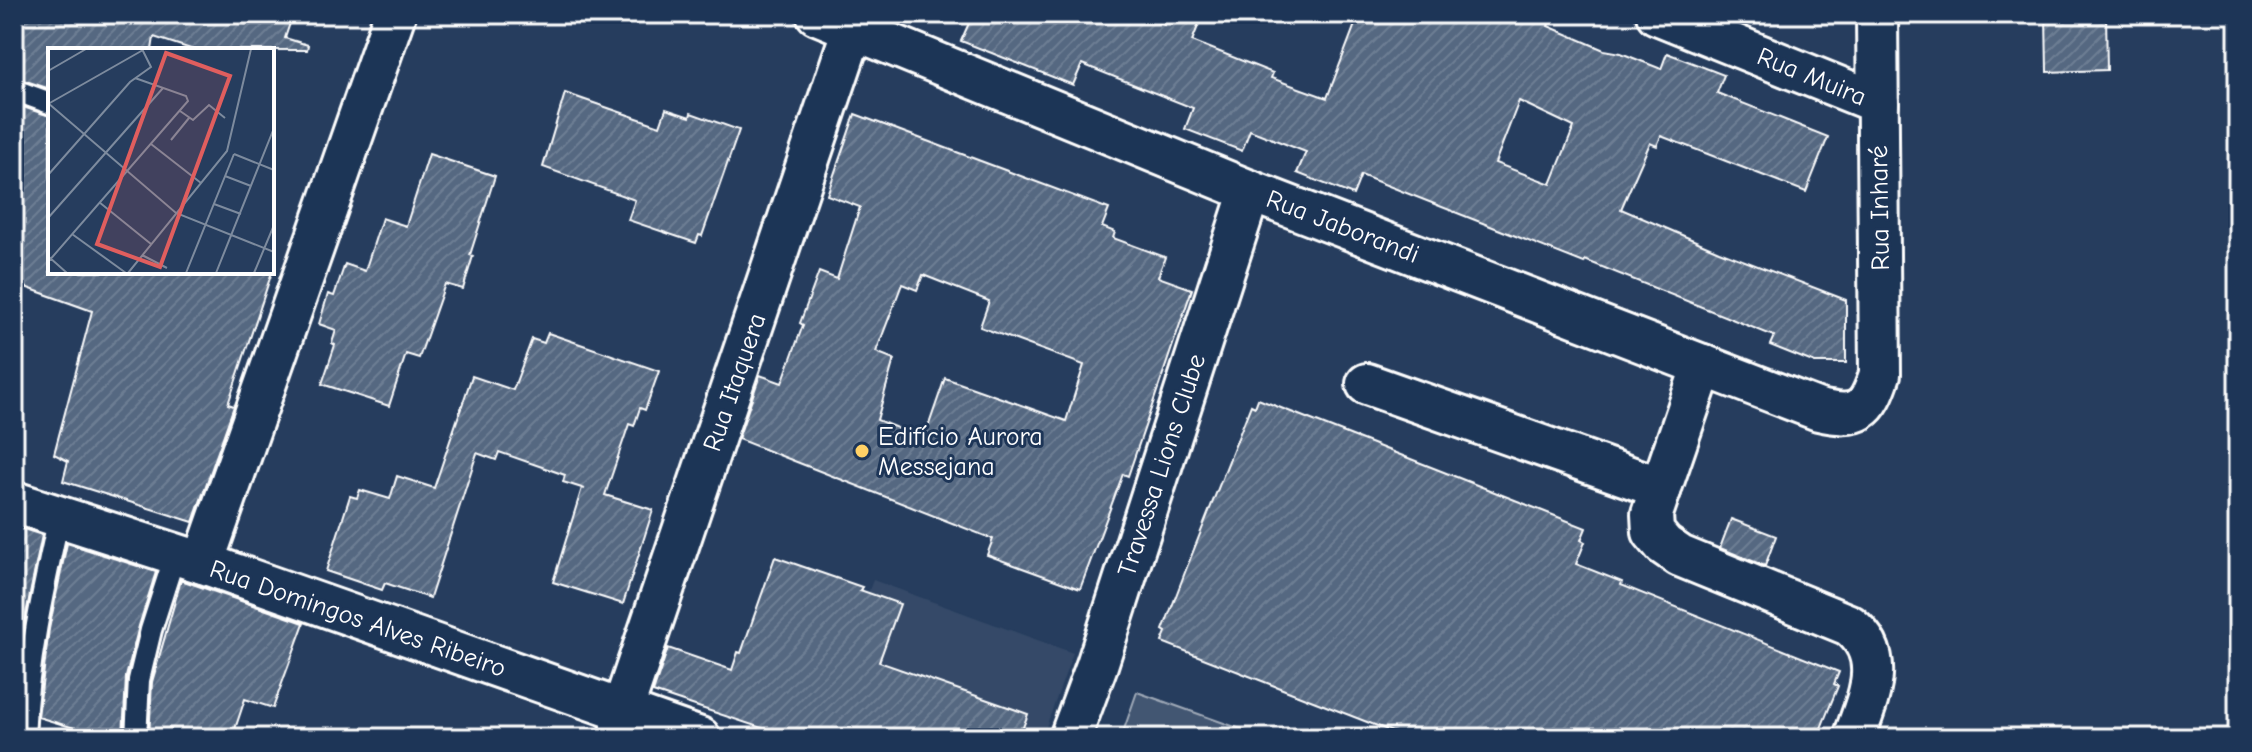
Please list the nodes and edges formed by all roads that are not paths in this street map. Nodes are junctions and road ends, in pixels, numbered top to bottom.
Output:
1 (395, 14) edge
2 (1657, 14) edge
3 (1877, 14) edge
4 (843, 18) edge
5 (14, 90) edge
6 (48, 102) edge
7 (1878, 103) junction
8 (1250, 191) junction
9 (1703, 365) junction
10 (1367, 384) dead end
11 (1872, 400) joint
12 (1661, 488) junction
13 (14, 502) edge
14 (59, 517) junction
15 (189, 559) junction
16 (622, 725) edge
17 (24, 738) edge
18 (136, 738) edge
19 (700, 738) edge
20 (1070, 738) edge
21 (1854, 738) edge

1 - 15 street
2 - 7 street, Rua Muira
3 - 7 street, Rua Inharé
4 - 8 street, Rua Jaborandi
4 - 16 street, Rua Itaquera
5 - 6 lane
7 - 11 street, Rua Inharé
8 - 9 street, Rua Jaborandi
8 - 20 street, Travessa Lions Clube
9 - 11 street, Rua Jaborandi
9 - 12 street
10 - 12 street
12 - 21 street
13 - 14 street, Rua Domingos Alves Ribeiro
14 - 15 street, Rua Domingos Alves Ribeiro
14 - 17 lane
15 - 16 street, Rua Domingos Alves Ribeiro
15 - 18 lane
16 - 19 street, Rua Domingos Alves Ribeiro

